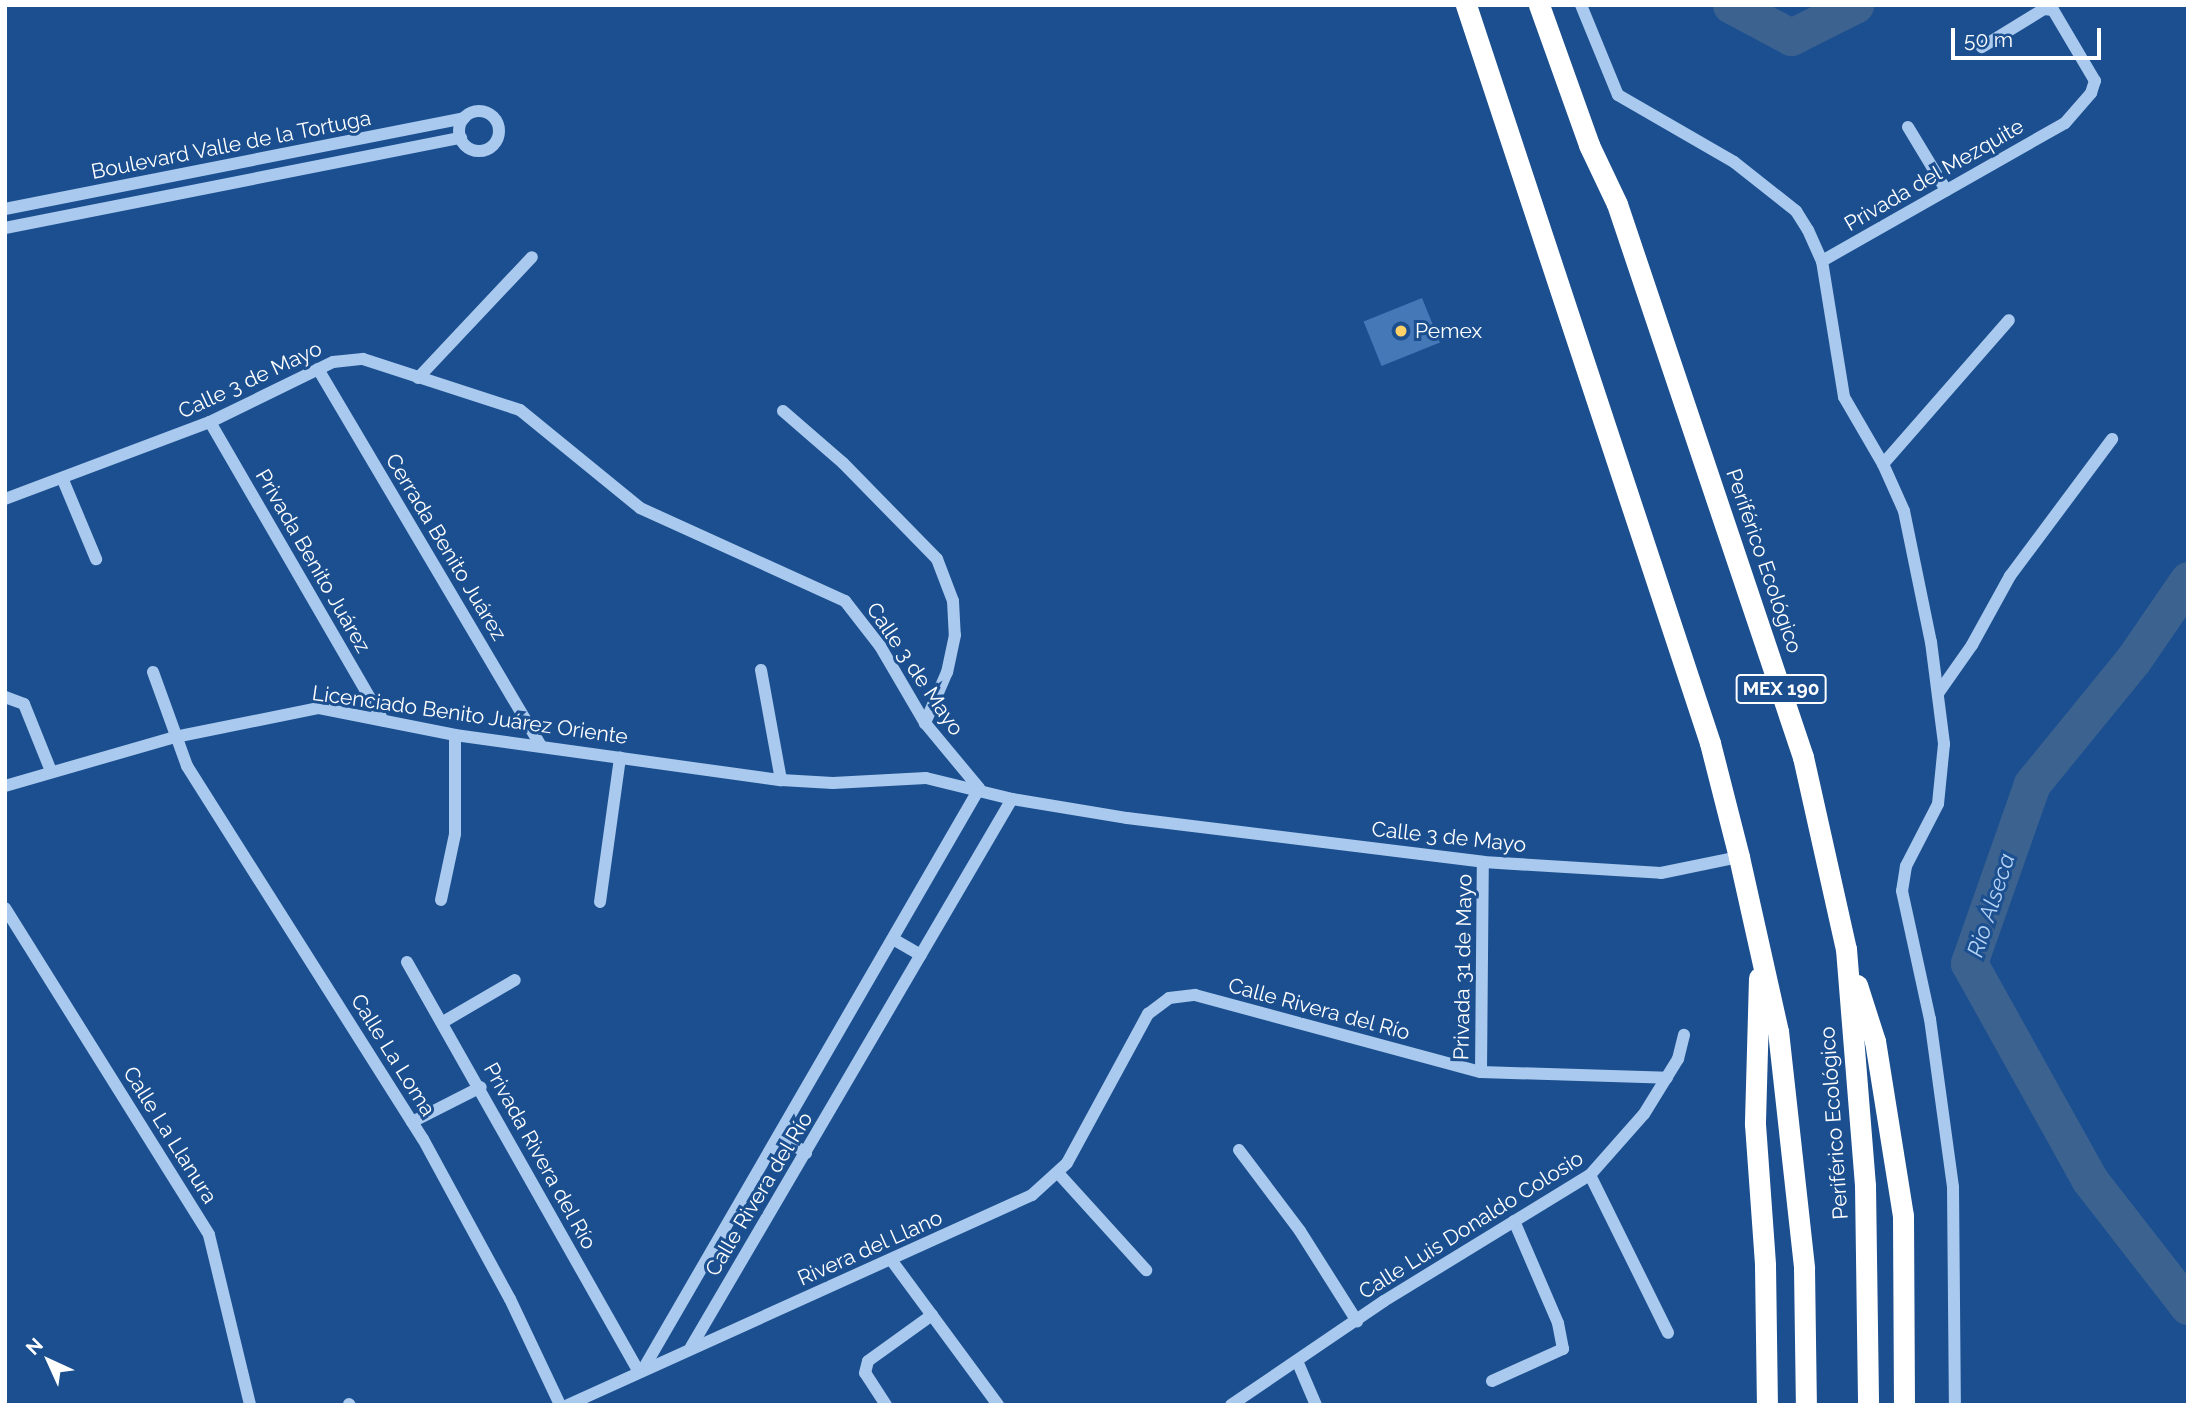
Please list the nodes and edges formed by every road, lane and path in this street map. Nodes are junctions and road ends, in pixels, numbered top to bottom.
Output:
1 (1466, 5) edge
2 (1539, 5) edge
3 (1581, 5) edge
4 (1982, 47) dead end
5 (464, 118) junction
6 (1908, 127) dead end
7 (461, 138) junction
8 (1946, 190) junction
9 (5, 209) edge
10 (5, 228) edge
11 (531, 257) dead end
12 (1822, 261) junction
13 (2009, 320) dead end
14 (318, 369) junction
15 (418, 378) junction
16 (783, 411) dead end
17 (210, 422) junction
18 (2112, 439) dead end
19 (1883, 464) junction
20 (63, 480) junction
21 (5, 499) edge
22 (96, 559) dead end
23 (761, 670) dead end
24 (153, 672) dead end
25 (1939, 692) junction
26 (5, 697) edge
27 (383, 720) junction
28 (925, 723) junction
29 (455, 735) junction
30 (175, 737) junction
31 (541, 745) junction
32 (620, 757) junction
33 (51, 771) junction
34 (781, 780) junction
35 (5, 786) edge
36 (979, 789) junction
37 (1012, 799) junction
38 (1739, 858) junction
39 (1483, 862) junction
40 (441, 900) dead end
41 (600, 902) dead end
42 (5, 908) edge
43 (893, 939) junction
44 (1761, 948) junction
45 (1846, 949) junction
46 (921, 955) junction
47 (407, 962) dead end
48 (515, 979) dead end
49 (443, 1022) junction
50 (1684, 1035) dead end
51 (1481, 1072) junction
52 (1667, 1079) junction
53 (481, 1087) junction
54 (412, 1122) junction
55 (779, 1136) junction
56 (1239, 1150) dead end
57 (806, 1153) junction
58 (1059, 1174) junction
59 (1590, 1175) junction
60 (1514, 1221) junction
61 (892, 1261) junction
62 (1146, 1270) dead end
63 (932, 1315) junction
64 (1357, 1321) junction
65 (1668, 1333) dead end
66 (690, 1348) junction
67 (1298, 1363) junction
68 (641, 1368) junction
69 (1492, 1381) dead end
70 (250, 1405) edge
71 (560, 1405) edge
72 (568, 1405) edge
73 (886, 1405) edge
74 (998, 1405) edge
75 (1231, 1405) edge
76 (1316, 1405) edge
77 (1767, 1405) edge
78 (1806, 1405) edge
79 (1868, 1405) edge
80 (1904, 1405) edge
81 (1955, 1405) edge

1 - 38 highway, Periférico Ecológico
2 - 45 highway, Periférico Ecológico / MEX 190
3 - 12 street
4 - 8 street, Privada del Mezquite
5 - 7 street
5 - 7 street
5 - 9 street, Boulevard Valle de la Tortuga
6 - 8 street
7 - 10 street, Boulevard Valle de la Tortuga
8 - 12 street, Privada del Mezquite
11 - 15 street
12 - 19 street
13 - 19 street
14 - 15 street, Calle 3 de Mayo
14 - 17 street, Calle 3 de Mayo
14 - 31 street, Cerrada Benito Juárez
15 - 28 street, Calle 3 de Mayo
16 - 28 street
17 - 20 street, Calle 3 de Mayo
17 - 27 street, Privada Benito Juárez
18 - 25 street
19 - 25 street
20 - 21 street, Calle 3 de Mayo
20 - 22 street
23 - 34 street
24 - 30 street, Calle La Loma
25 - 81 street
26 - 33 street
27 - 29 street, Licenciado Benito Juárez Oriente
27 - 30 street, Licenciado Benito Juárez Oriente
28 - 36 street, Calle 3 de Mayo
29 - 31 street, Licenciado Benito Juárez Oriente
29 - 40 street
30 - 33 street, Licenciado Benito Juárez Oriente
30 - 54 street, Calle La Loma
31 - 32 street, Licenciado Benito Juárez Oriente
32 - 34 street, Licenciado Benito Juárez Oriente
32 - 41 street
33 - 35 street, Licenciado Benito Juárez Oriente
34 - 36 street, Licenciado Benito Juárez Oriente
36 - 37 street, Calle 3 de Mayo
36 - 43 street, Calle Rivera del Río
37 - 39 street, Calle 3 de Mayo
37 - 46 street, Calle Rivera del Río
38 - 39 street, Calle 3 de Mayo
38 - 44 highway, Periférico Ecológico
39 - 51 street, Privada 31 de Mayo
42 - 70 street, Calle La Llanura
43 - 46 street
43 - 55 street, Calle Rivera del Río
44 - 77 highway
44 - 78 highway, Periférico Ecológico
45 - 79 highway, Periférico Ecológico / MEX 190
45 - 80 highway
46 - 57 street, Calle Rivera del Río
47 - 49 street, Privada Rivera del Río
48 - 49 street
49 - 53 street, Privada Rivera del Río
50 - 52 street, Calle Luis Donaldo Colosio
51 - 52 street, Calle Rivera del Río
51 - 58 street, Calle Rivera del Río
52 - 59 street, Calle Luis Donaldo Colosio
53 - 54 street
53 - 68 street, Privada Rivera del Río
54 - 71 street, Calle La Loma
55 - 57 street
55 - 68 street, Calle Rivera del Río
56 - 64 street
57 - 66 street, Calle Rivera del Río
58 - 61 street, Rivera del Llano
58 - 62 street
59 - 60 street, Calle Luis Donaldo Colosio
59 - 65 street
60 - 64 street, Calle Luis Donaldo Colosio
60 - 69 street
61 - 63 street
61 - 66 street, Rivera del Llano
63 - 73 street
63 - 74 street
64 - 67 street, Calle Luis Donaldo Colosio
66 - 68 street
67 - 75 street, Calle Luis Donaldo Colosio
67 - 76 street
68 - 72 street

